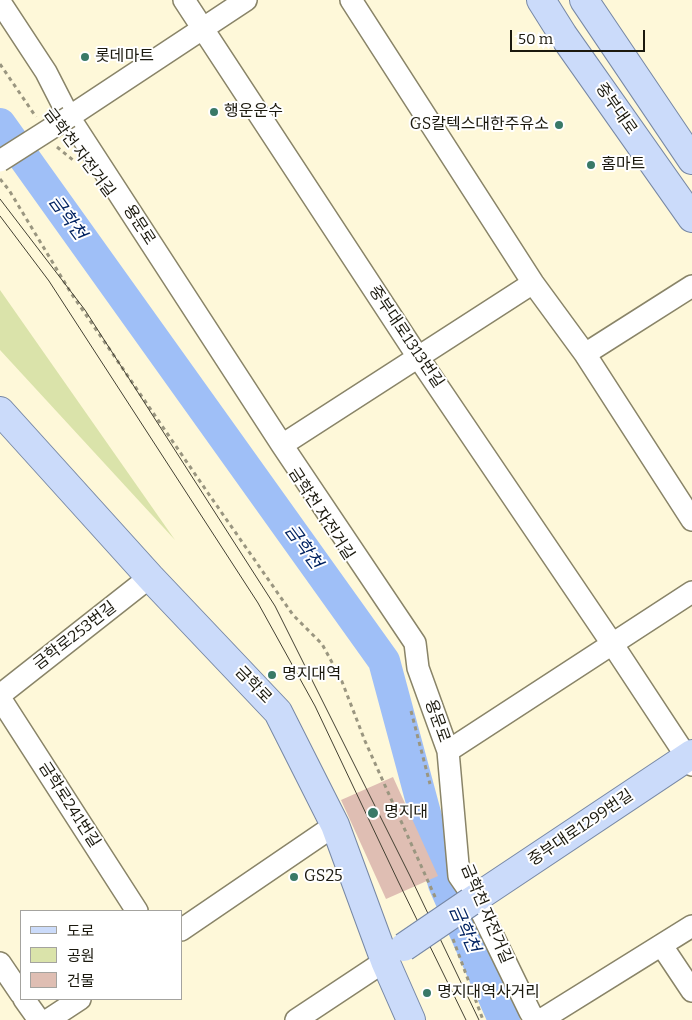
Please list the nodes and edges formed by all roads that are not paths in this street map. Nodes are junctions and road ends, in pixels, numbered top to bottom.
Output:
1 (184, 0) edge
2 (246, 0) edge
3 (351, 0) edge
4 (541, 0) edge
5 (584, 0) edge
6 (0, 2) edge
7 (201, 28) junction
8 (69, 117) junction
9 (692, 160) edge
10 (0, 161) edge
11 (692, 218) edge
12 (534, 283) junction
13 (692, 286) edge
14 (585, 354) junction
15 (418, 357) junction
16 (0, 411) edge
17 (282, 445) junction
18 (692, 520) edge
19 (150, 577) junction
20 (692, 592) edge
21 (613, 645) junction
22 (0, 696) edge
23 (448, 751) junction
24 (690, 758) edge
25 (335, 825) junction
26 (473, 900) junction
27 (136, 910) edge
28 (692, 926) edge
29 (182, 929) edge
30 (662, 946) junction
31 (394, 954) junction
32 (0, 963) edge
33 (692, 991) edge
34 (20, 993) edge
35 (25, 1000) edge
36 (78, 1000) edge
37 (39, 1020) edge
38 (48, 1020) edge
39 (296, 1020) edge
40 (411, 1020) edge
41 (535, 1020) edge
42 (541, 1020) edge

1 - 7 street, 중부대로1313번길
2 - 7 street
3 - 12 street
4 - 11 main road, 중부대로
5 - 9 main road, 중부대로
6 - 8 street, 용문로
7 - 8 street
7 - 15 street, 중부대로1313번길
8 - 10 street, bridge
8 - 17 street, 용문로
12 - 14 street
12 - 15 street
13 - 14 street
14 - 18 street
15 - 17 street
15 - 21 street, 중부대로1313번길
16 - 19 main road, 금학로
17 - 23 street, 용문로
19 - 22 street, 금학로253번길
19 - 25 main road, 금학로
20 - 21 street
21 - 23 street
21 - 24 street, 중부대로1313번길
22 - 27 street, 금학로241번길
23 - 26 street, 용문로
24 - 26 main road, 중부대로1299번길
25 - 29 street
25 - 31 main road, 금학로
26 - 31 main road, 중부대로1299번길, bridge
26 - 41 street, 용문로
28 - 30 street
30 - 33 street
30 - 42 street
31 - 39 street
31 - 40 main road, 금학로
32 - 34 street
35 - 37 street
36 - 38 street

